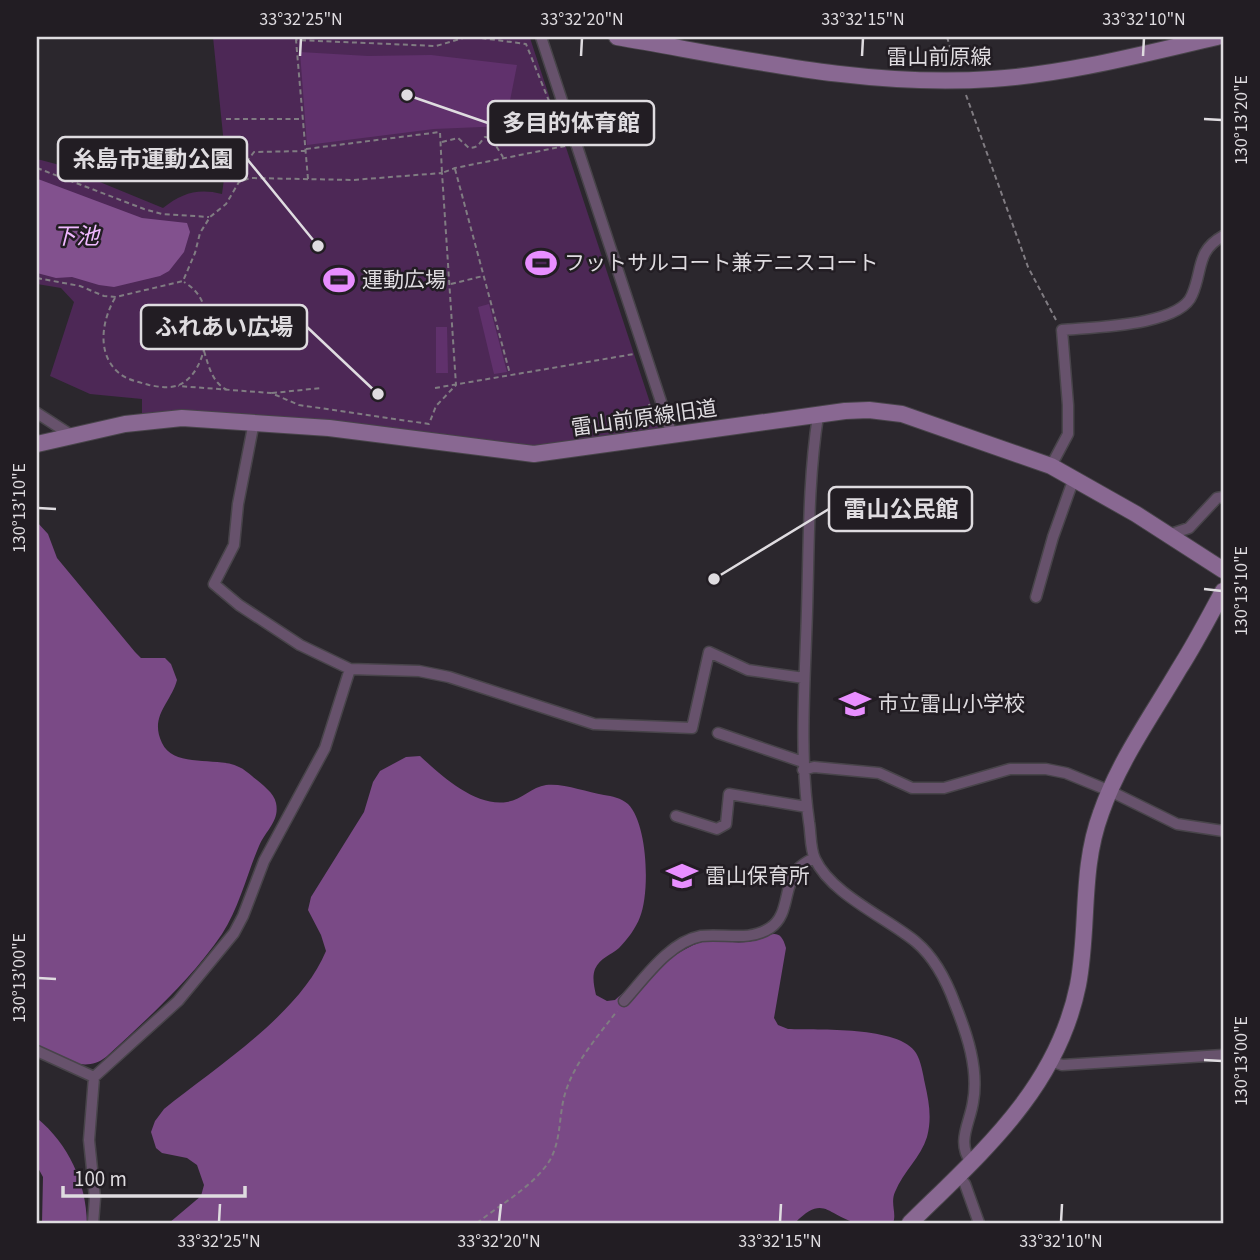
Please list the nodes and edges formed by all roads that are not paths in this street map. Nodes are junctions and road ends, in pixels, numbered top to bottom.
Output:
1 (541, 37) edge
2 (617, 37) edge
3 (1217, 37) edge
4 (1223, 236) edge
5 (37, 413) edge
6 (818, 415) junction
7 (254, 422) junction
8 (71, 435) junction
9 (672, 435) junction
10 (37, 444) edge
11 (1051, 466) junction
12 (1074, 478) junction
13 (1223, 496) edge
14 (1168, 535) junction
15 (1223, 570) edge
16 (1223, 591) edge
17 (1035, 597) dead end
18 (350, 669) junction
19 (804, 678) junction
20 (718, 733) dead end
21 (803, 766) junction
22 (1110, 791) junction
23 (807, 807) junction
24 (676, 816) dead end
25 (1223, 831) edge
26 (814, 858) junction
27 (624, 1001) road end
28 (37, 1051) edge
29 (1223, 1055) edge
30 (1051, 1062) junction
31 (94, 1077) junction
32 (971, 1162) junction
33 (958, 1175) junction
34 (93, 1223) edge
35 (910, 1223) edge
36 (979, 1223) edge

1 - 9 street
2 - 3 street, 雷山前原線
4 - 11 street
5 - 8 street
6 - 9 street, 雷山前原線旧道
6 - 11 street, 雷山前原線旧道
6 - 19 street
7 - 8 street, 雷山前原線旧道
7 - 9 street, 雷山前原線旧道
7 - 18 street
8 - 10 street, 雷山前原線旧道
11 - 12 street, 雷山前原線旧道
12 - 14 street, 雷山前原線旧道
12 - 17 street
13 - 14 street
14 - 15 street, 雷山前原線旧道
16 - 22 street
18 - 19 street
18 - 31 street
19 - 21 street
20 - 21 street
21 - 22 street
21 - 23 street
22 - 25 street
22 - 30 street
23 - 24 street
23 - 26 street
26 - 27 street
26 - 32 street
28 - 31 street
29 - 30 street
30 - 32 street
31 - 34 street
32 - 33 street
33 - 35 street
33 - 36 street

